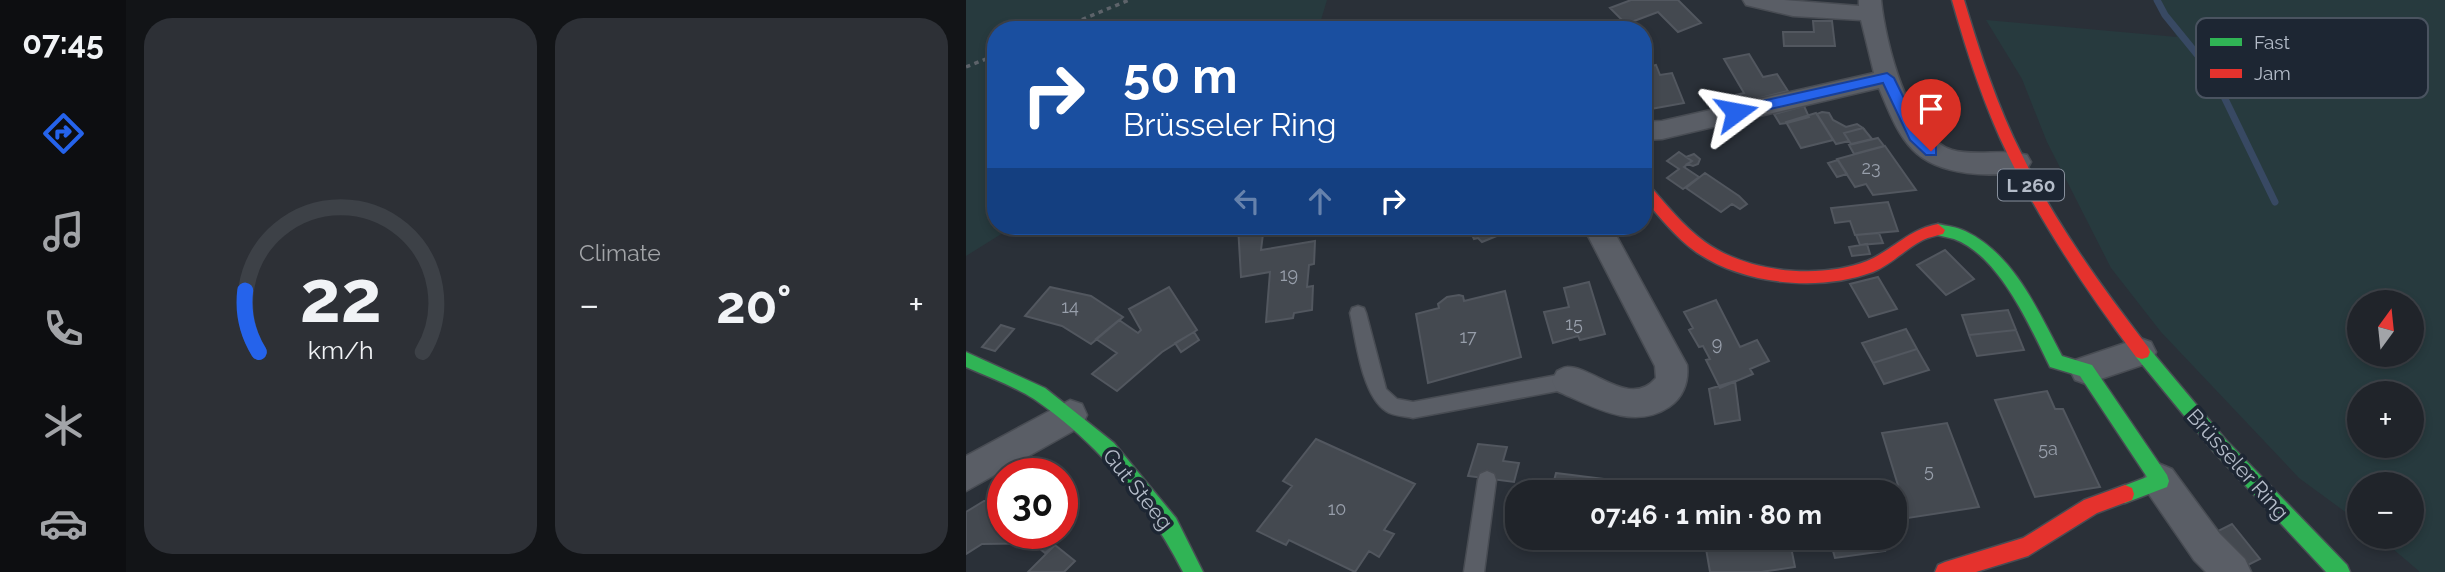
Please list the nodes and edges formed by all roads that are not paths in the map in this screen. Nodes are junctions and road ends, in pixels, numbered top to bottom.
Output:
1 (1754, 0) edge
2 (1958, 0) edge
3 (1870, 7) edge
4 (1887, 78) junction
5 (1652, 131) edge
6 (2018, 162) junction
7 (1652, 198) edge
8 (1601, 235) edge
9 (1358, 313) dead end
10 (2140, 352) junction
11 (966, 359) edge
12 (2086, 370) junction
13 (1568, 381) joint
14 (1070, 415) junction
15 (966, 474) edge
16 (1487, 481) dead end
17 (2160, 481) junction
18 (1193, 572) edge
19 (1474, 572) edge
20 (1945, 572) edge
21 (2232, 572) edge
22 (2340, 572) edge

1 - 3 street
2 - 6 street, Brüsseler Ring / L 260
3 - 4 street
4 - 5 street
4 - 6 street
6 - 10 street, Brüsseler Ring / L 260
7 - 12 street
8 - 13 street
9 - 13 lane
10 - 12 street
10 - 22 street, Brüsseler Ring / L 260
11 - 14 street, Gut Steeg
12 - 17 street
14 - 15 street
14 - 18 street, Gut Steeg
16 - 19 lane
17 - 20 street
17 - 21 street

